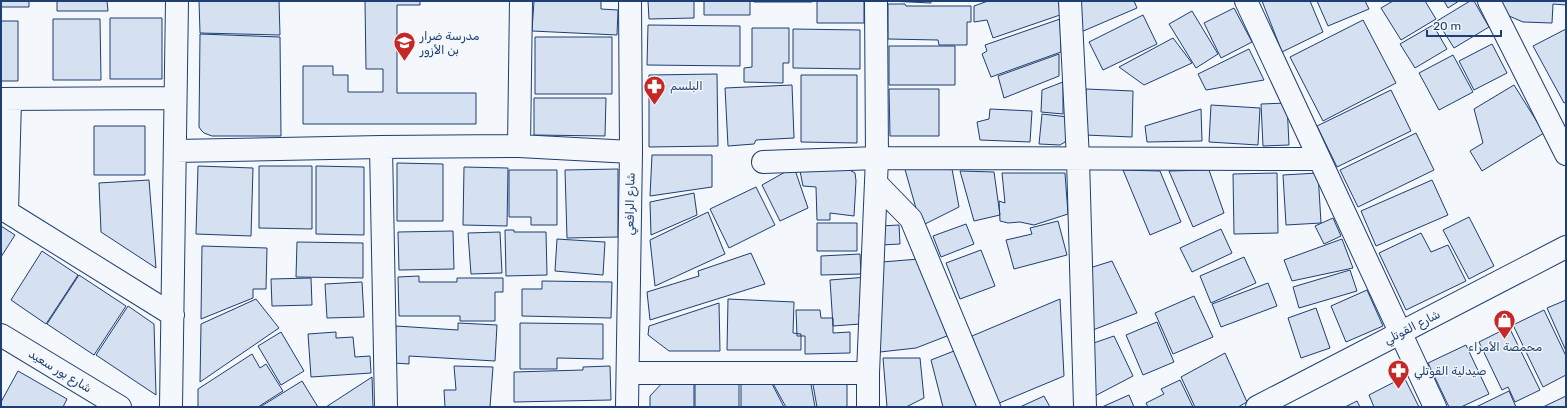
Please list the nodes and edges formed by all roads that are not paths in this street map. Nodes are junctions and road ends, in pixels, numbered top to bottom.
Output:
1 (177, 1) edge
2 (521, 1) edge
3 (630, 1) edge
4 (876, 1) edge
5 (1070, 1) edge
6 (1246, 1) edge
7 (1489, 1) edge
8 (175, 98) junction
9 (5, 99) edge
10 (381, 146) junction
11 (519, 146) junction
12 (175, 151) junction
13 (631, 152) junction
14 (1566, 154) edge
15 (877, 158) junction
16 (1078, 159) junction
17 (1319, 159) junction
18 (763, 162) dead end
19 (876, 183) junction
20 (4, 210) edge
21 (1566, 247) edge
22 (173, 315) junction
23 (1401, 332) junction
24 (1, 335) edge
25 (868, 372) junction
26 (628, 373) junction
27 (120, 407) edge
28 (171, 407) edge
29 (386, 407) edge
30 (627, 407) edge
31 (868, 407) edge
32 (989, 407) edge
33 (1085, 407) edge
34 (1257, 407) edge
35 (1435, 407) edge

1 - 8 street
2 - 11 street
3 - 13 street, شارع الرافعي
4 - 15 street
5 - 16 street
6 - 17 street
7 - 14 street
8 - 9 street
8 - 12 street
9 - 20 street
10 - 11 street
10 - 12 street
10 - 29 street
11 - 13 street
12 - 22 street
13 - 26 street, شارع الرافعي
15 - 16 street
15 - 18 street
15 - 19 street
16 - 17 street
16 - 33 street
17 - 23 street
19 - 25 street
19 - 32 street
20 - 22 street
21 - 23 street, شارع القوتلي
22 - 28 street
23 - 34 street, شارع القوتلي
23 - 35 street
24 - 27 street, شارع بور سعيد
25 - 26 street
25 - 31 street
26 - 30 street, شارع الرافعي

